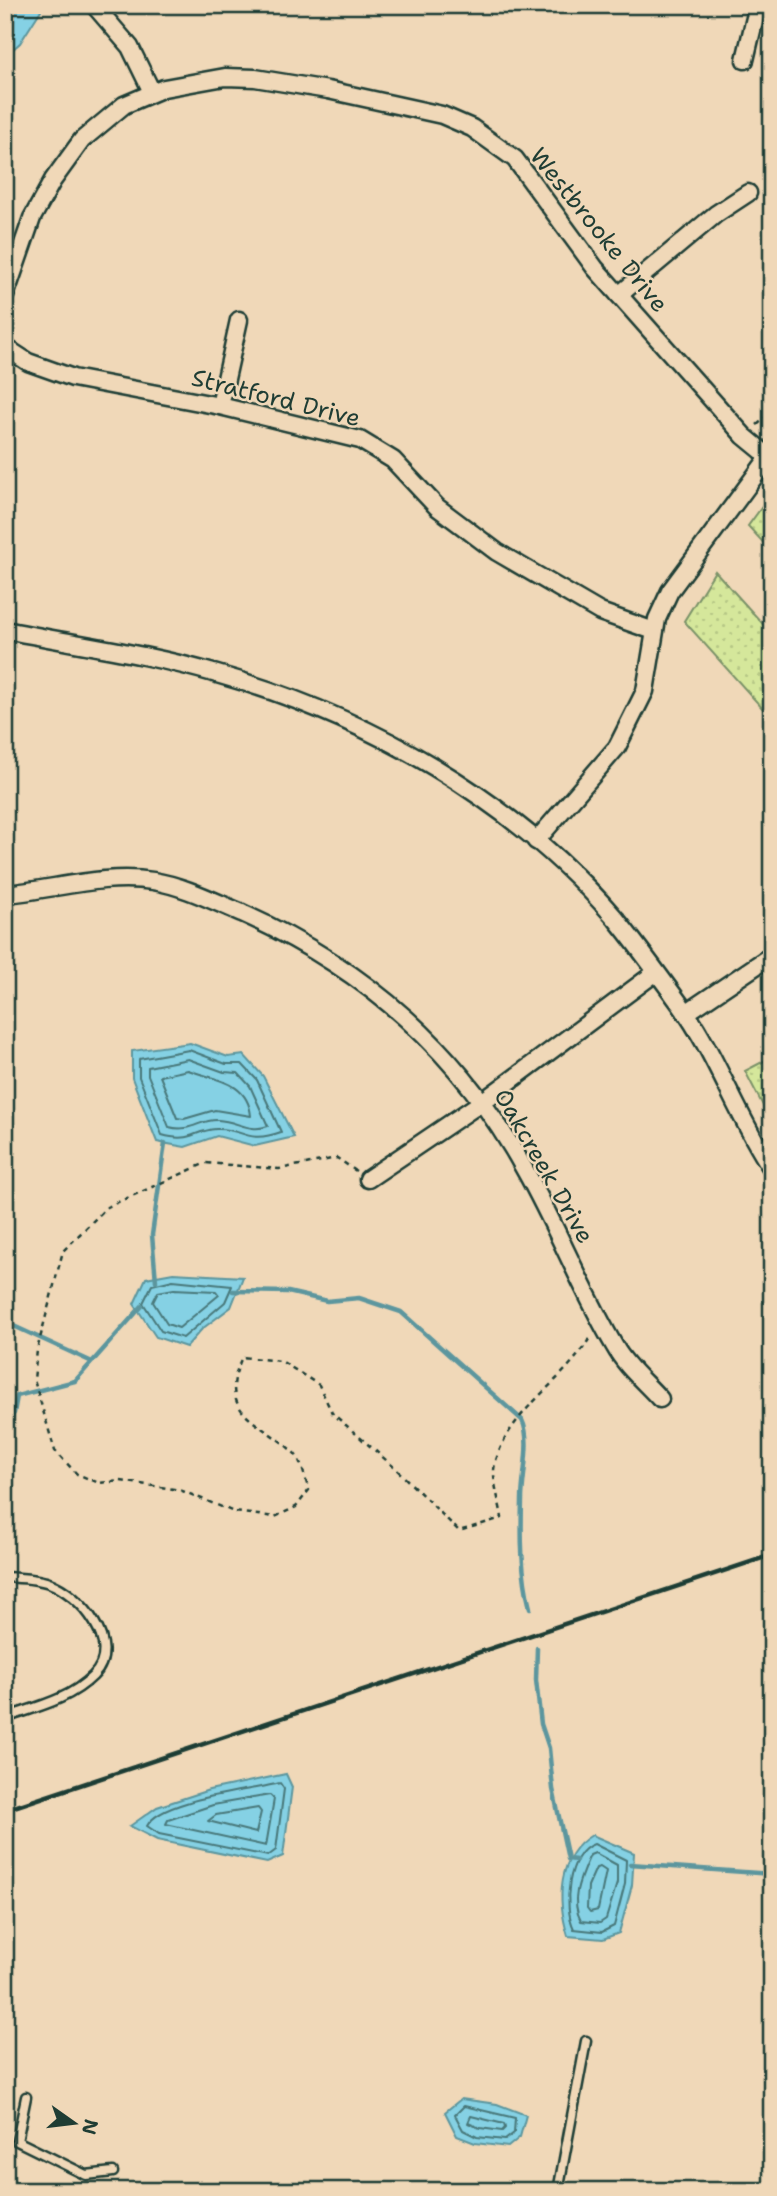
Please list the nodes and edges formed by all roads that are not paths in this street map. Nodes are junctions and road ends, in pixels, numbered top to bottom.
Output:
1 (94, 5) edge
2 (758, 5) edge
3 (745, 60) dead end
4 (152, 92) junction
5 (748, 193) dead end
6 (619, 295) junction
7 (5, 296) edge
8 (239, 320) dead end
9 (5, 346) edge
10 (220, 406) junction
11 (770, 458) edge
12 (5, 630) edge
13 (654, 631) junction
14 (536, 841) junction
15 (5, 894) edge
16 (772, 955) edge
17 (655, 973) junction
18 (686, 1013) junction
19 (482, 1102) junction
20 (772, 1169) edge
21 (368, 1179) road end
22 (660, 1399) dead end
23 (5, 1577) edge
24 (5, 1718) edge
25 (586, 2041) dead end
26 (26, 2096) dead end
27 (113, 2172) dead end
28 (558, 2191) edge

1 - 4 street
2 - 3 street
4 - 6 street, Westbrooke Drive
4 - 7 street, Westbrooke Drive
5 - 6 street
6 - 11 street, Westbrooke Drive
8 - 10 street
9 - 10 street, Stratford Drive
10 - 13 street, Stratford Drive
11 - 13 street
12 - 14 street
13 - 14 street
14 - 17 street
15 - 19 street, Oakcreek Drive
16 - 18 street
17 - 18 street
17 - 19 street
18 - 20 street
19 - 21 street
19 - 22 street, Oakcreek Drive
23 - 24 lane
25 - 28 lane
26 - 27 lane

